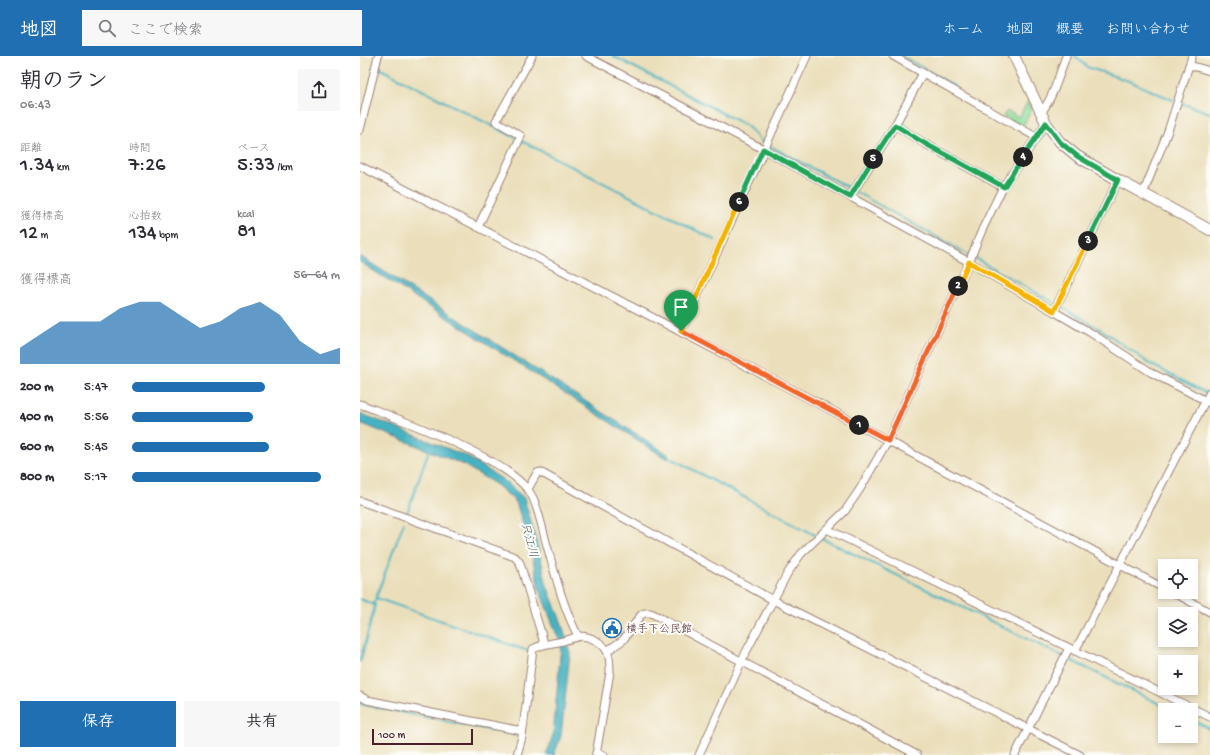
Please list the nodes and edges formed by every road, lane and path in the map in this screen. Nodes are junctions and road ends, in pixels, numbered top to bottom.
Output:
1 (378, 56) edge
2 (532, 56) edge
3 (586, 56) edge
4 (806, 56) edge
5 (893, 56) edge
6 (1014, 56) edge
7 (1066, 56) edge
8 (1192, 56) edge
9 (1189, 65) junction
10 (1210, 71) edge
11 (923, 73) junction
12 (1041, 113) junction
13 (1046, 123) junction
14 (895, 125) junction
15 (360, 130) edge
16 (1036, 137) junction
17 (765, 145) junction
18 (360, 166) edge
19 (1118, 180) junction
20 (1004, 187) junction
21 (1143, 194) junction
22 (851, 195) junction
23 (478, 227) junction
24 (1210, 230) edge
25 (969, 262) junction
26 (1054, 311) junction
27 (681, 331) junction
28 (1210, 392) edge
29 (1208, 402) edge
30 (360, 404) edge
31 (888, 440) junction
32 (528, 489) junction
33 (360, 501) edge
34 (825, 530) junction
35 (1120, 565) junction
36 (1158, 584) edge
37 (1185, 599) edge
38 (773, 600) junction
39 (1210, 612) edge
40 (578, 636) junction
41 (544, 643) junction
42 (607, 651) junction
43 (1070, 651) junction
44 (742, 661) junction
45 (360, 696) edge
46 (1210, 717) edge
47 (1029, 729) junction
48 (522, 732) junction
49 (596, 754) edge
50 (518, 755) edge
51 (604, 755) edge
52 (699, 755) edge
53 (917, 755) edge
54 (1015, 755) edge
55 (1080, 755) edge

1 - 15 street
2 - 23 street
3 - 17 street
4 - 17 street
5 - 11 street
6 - 12 street
7 - 12 street
8 - 9 street
9 - 10 street
9 - 21 street
11 - 14 street
11 - 16 street
12 - 13 street
13 - 16 street
13 - 19 street
14 - 20 street
14 - 22 street
16 - 20 street
17 - 22 street
17 - 27 street
18 - 23 street
19 - 21 street
19 - 26 street
20 - 25 street
21 - 24 street
22 - 25 street
23 - 27 street
25 - 26 street
25 - 31 street
26 - 29 street
27 - 31 street
28 - 29 street
29 - 35 street
30 - 32 street
31 - 34 street
31 - 35 street
32 - 38 street
32 - 40 street
33 - 41 street
34 - 38 street
34 - 43 street
35 - 36 street
35 - 43 street
37 - 39 street
38 - 44 street
38 - 47 street
40 - 41 street
40 - 42 street
41 - 48 street
42 - 44 street
42 - 49 street
43 - 46 street
43 - 47 street
44 - 52 street
44 - 53 street
45 - 48 street
47 - 54 street
47 - 55 street
48 - 50 street
49 - 51 street

